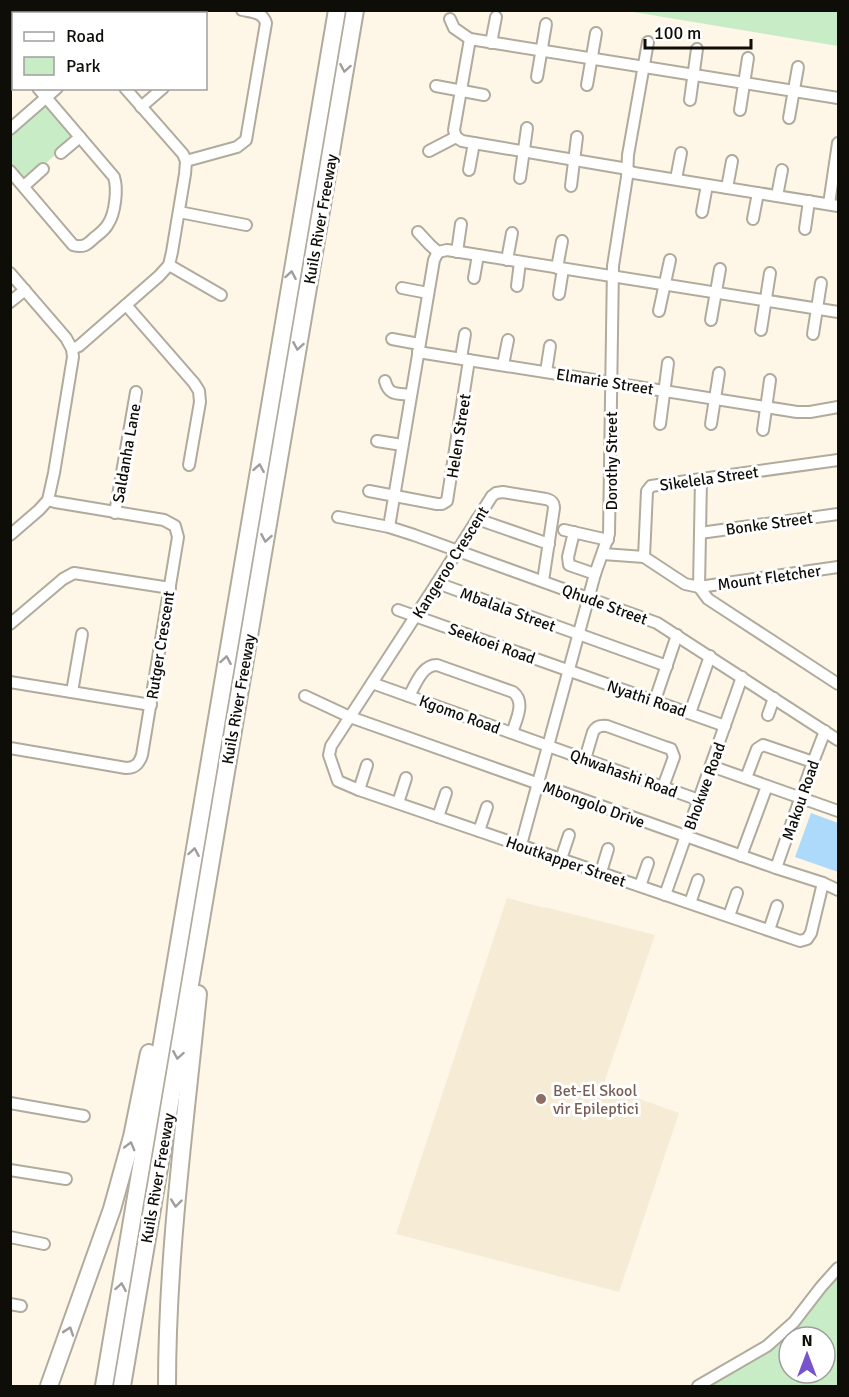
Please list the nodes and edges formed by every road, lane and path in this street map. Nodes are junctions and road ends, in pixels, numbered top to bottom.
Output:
1 (242, 10) edge
2 (337, 10) edge
3 (355, 10) edge
4 (496, 17) dead end
5 (450, 19) dead end
6 (546, 24) dead end
7 (596, 33) dead end
8 (470, 39) junction
9 (648, 42) dead end
10 (491, 43) junction
11 (698, 50) dead end
12 (542, 51) junction
13 (748, 58) dead end
14 (592, 59) junction
15 (643, 67) junction
16 (798, 67) dead end
17 (694, 75) junction
18 (537, 77) dead end
19 (744, 83) junction
20 (587, 85) dead end
21 (436, 86) dead end
22 (40, 90) edge
23 (55, 90) edge
24 (127, 90) edge
25 (161, 90) edge
26 (461, 90) junction
27 (794, 91) junction
28 (484, 95) dead end
29 (47, 98) junction
30 (838, 99) edge
31 (690, 100) dead end
32 (141, 107) junction
33 (740, 110) dead end
34 (789, 118) dead end
35 (527, 128) dead end
36 (10, 129) edge
37 (80, 137) junction
38 (456, 137) junction
39 (577, 137) dead end
40 (474, 143) junction
41 (838, 148) edge
42 (429, 151) dead end
43 (524, 152) junction
44 (61, 153) dead end
45 (681, 153) dead end
46 (574, 160) junction
47 (186, 161) junction
48 (732, 161) dead end
49 (44, 169) dead end
50 (469, 170) dead end
51 (627, 170) junction
52 (782, 170) dead end
53 (10, 171) edge
54 (520, 178) dead end
55 (676, 179) junction
56 (708, 184) junction
57 (24, 186) junction
58 (571, 186) dead end
59 (728, 188) junction
60 (758, 193) junction
61 (777, 196) junction
62 (809, 201) junction
63 (833, 205) edge
64 (179, 212) junction
65 (702, 212) dead end
66 (753, 219) dead end
67 (246, 225) dead end
68 (461, 225) dead end
69 (805, 229) dead end
70 (418, 232) dead end
71 (512, 233) dead end
72 (562, 242) dead end
73 (438, 252) junction
74 (457, 252) junction
75 (478, 255) junction
76 (507, 260) junction
77 (670, 260) dead end
78 (520, 262) junction
79 (169, 265) junction
80 (560, 268) junction
81 (720, 269) dead end
82 (10, 273) edge
83 (770, 273) dead end
84 (613, 277) junction
85 (474, 278) dead end
86 (821, 283) dead end
87 (665, 285) junction
88 (517, 286) dead end
89 (402, 288) dead end
90 (25, 290) junction
91 (428, 292) junction
92 (716, 293) junction
93 (559, 294) dead end
94 (222, 295) dead end
95 (766, 301) junction
96 (10, 302) edge
97 (126, 305) junction
98 (817, 309) junction
99 (659, 312) dead end
100 (838, 312) edge
101 (711, 320) dead end
102 (761, 330) dead end
103 (465, 334) dead end
104 (813, 334) dead end
105 (392, 339) dead end
106 (507, 340) dead end
107 (550, 346) dead end
108 (419, 348) junction
109 (72, 349) junction
110 (465, 359) junction
111 (668, 363) dead end
112 (503, 365) junction
113 (546, 372) junction
114 (719, 373) dead end
115 (770, 380) dead end
116 (385, 381) dead end
117 (611, 382) junction
118 (664, 390) junction
119 (136, 392) dead end
120 (411, 395) junction
121 (715, 399) junction
122 (766, 407) junction
123 (838, 407) edge
124 (660, 424) dead end
125 (711, 424) dead end
126 (763, 430) dead end
127 (377, 441) dead end
128 (402, 445) junction
129 (838, 460) edge
130 (189, 465) dead end
131 (700, 478) junction
132 (369, 491) dead end
133 (394, 496) junction
134 (48, 500) junction
135 (116, 513) junction
136 (838, 514) edge
137 (338, 517) dead end
138 (477, 519) junction
139 (389, 527) junction
140 (700, 533) junction
141 (10, 535) edge
142 (608, 540) junction
143 (549, 544) junction
144 (458, 551) junction
145 (603, 554) junction
146 (644, 557) junction
147 (838, 567) edge
148 (595, 574) junction
149 (543, 581) junction
150 (437, 583) junction
151 (699, 587) junction
152 (170, 588) junction
153 (589, 598) junction
154 (398, 610) dead end
155 (416, 616) junction
156 (10, 624) edge
157 (82, 634) dead end
158 (579, 634) junction
159 (677, 635) junction
160 (710, 657) junction
161 (667, 666) junction
162 (569, 670) junction
163 (742, 677) junction
164 (10, 682) edge
165 (372, 683) junction
166 (838, 684) edge
167 (72, 692) junction
168 (305, 696) dead end
169 (409, 696) junction
170 (774, 698) junction
171 (655, 700) junction
172 (151, 705) junction
173 (690, 713) junction
174 (768, 715) dead end
175 (350, 717) junction
176 (725, 726) junction
177 (825, 731) junction
178 (512, 733) junction
179 (838, 740) edge
180 (549, 746) junction
181 (10, 748) edge
182 (585, 759) junction
183 (813, 762) junction
184 (367, 765) dead end
185 (711, 766) junction
186 (406, 778) dead end
187 (746, 778) junction
188 (538, 784) junction
189 (767, 786) junction
190 (663, 787) junction
191 (358, 790) junction
192 (446, 793) dead end
193 (801, 798) junction
194 (699, 800) junction
195 (398, 803) junction
196 (487, 807) dead end
197 (838, 808) edge
198 (438, 817) junction
199 (479, 831) junction
200 (569, 835) dead end
201 (686, 836) junction
202 (521, 845) junction
203 (609, 849) dead end
204 (741, 856) junction
205 (561, 859) junction
206 (648, 862) dead end
207 (776, 868) junction
208 (601, 873) junction
209 (698, 880) dead end
210 (823, 883) junction
211 (640, 886) junction
212 (838, 890) edge
213 (737, 893) dead end
214 (665, 895) junction
215 (690, 903) junction
216 (777, 906) dead end
217 (184, 910) junction
218 (201, 915) junction
219 (729, 916) junction
220 (769, 930) junction
221 (10, 1103) edge
222 (84, 1116) dead end
223 (10, 1170) edge
224 (66, 1179) dead end
225 (10, 1237) edge
226 (44, 1244) dead end
227 (838, 1268) edge
228 (49, 1386) edge
229 (104, 1386) edge
230 (122, 1386) edge
231 (167, 1386) edge
232 (698, 1386) edge

1 - 47 street
217 -> 2 highway, Kuils River Freeway
3 -> 218 highway, Kuils River Freeway
4 - 10 street
5 - 8 street
6 - 12 street
7 - 14 street
8 - 10 street
8 - 26 street
9 - 15 street, Dorothy Street
10 - 12 street
11 - 17 street
12 - 14 street
12 - 18 street
13 - 19 street
14 - 15 street
14 - 20 street
15 - 17 street
15 - 51 street, Dorothy Street
16 - 27 street
17 - 19 street
17 - 31 street
19 - 27 street
19 - 33 street
21 - 26 street
22 - 29 street
23 - 29 street
24 - 32 street
25 - 32 street
26 - 28 street
26 - 38 street
27 - 30 street
27 - 34 street
29 - 36 street
29 - 37 street
32 - 47 street
35 - 43 street
37 - 44 street
37 - 57 street
38 - 40 street
38 - 42 street
39 - 46 street
40 - 43 street
40 - 50 street
41 - 63 street
43 - 46 street
43 - 54 street
45 - 55 street
46 - 51 street
46 - 58 street
47 - 64 street
48 - 59 street
49 - 57 street
51 - 55 street
51 - 84 street, Dorothy Street
52 - 61 street
53 - 57 street
55 - 56 street
56 - 59 street
56 - 65 street
59 - 60 street
60 - 61 street
60 - 66 street
61 - 62 street
62 - 63 street
62 - 69 street
64 - 67 street
64 - 79 street
68 - 74 street
70 - 73 street
71 - 76 street
72 - 80 street
73 - 74 street
73 - 91 street
74 - 75 street
75 - 76 street
75 - 85 street
76 - 78 street
77 - 87 street
78 - 80 street
78 - 88 street
79 - 94 street
79 - 97 street
80 - 84 street
80 - 93 street
81 - 92 street
82 - 90 street
83 - 95 street
84 - 87 street
84 - 117 street, Dorothy Street
86 - 98 street
87 - 92 street
87 - 99 street
89 - 91 street
90 - 96 street
90 - 109 street
91 - 108 street
92 - 95 street
92 - 101 street
95 - 98 street
95 - 102 street
97 - 109 street
97 - 130 street
98 - 100 street
98 - 104 street
103 - 110 street
105 - 108 street, Elmarie Street
106 - 112 street
107 - 113 street, Elmarie Street
108 - 110 street, Elmarie Street
108 - 120 street
109 - 134 street
110 - 112 street, Elmarie Street
110 - 133 street, Helen Street
111 - 118 street, Elmarie Street
112 - 113 street, Elmarie Street
113 - 117 street, Elmarie Street
114 - 121 street
115 - 122 street
116 - 120 street
117 - 118 street, Elmarie Street
117 - 142 street, Dorothy Street
118 - 121 street, Elmarie Street
118 - 124 street, Elmarie Street
119 - 135 street, Saldanha Lane
120 - 128 street
121 - 122 street, Elmarie Street
121 - 125 street
122 - 123 street, Elmarie Street
122 - 126 street
127 - 128 street
128 - 133 street
129 - 131 street, Sikelela Street
131 - 140 street
131 - 146 street, Sikelela Street
132 - 133 street
133 - 139 street
134 - 135 street, Rutger Crescent
134 - 141 street
135 - 152 street, Rutger Crescent
136 - 140 street, Bonke Street
137 - 139 street, Qhude Street
138 - 143 street
138 - 143 street, Kangeroo Crescent
138 - 144 street, Kangeroo Crescent
139 - 144 street, Qhude Street
140 - 151 street
142 - 145 street, Dorothy Street
142 - 148 street
143 - 149 street, Kangeroo Crescent
144 - 149 street, Qhude Street
144 - 150 street, Kangeroo Crescent
145 - 146 street
145 - 148 street, Dorothy Street
146 - 151 street
147 - 151 street, Mount Fletcher
148 - 153 street, Dorothy Street
149 - 153 street, Qhude Street
150 - 155 street, Kangeroo Crescent
150 - 158 street, Mbalala Street
151 - 166 street
152 - 156 street
152 - 172 street, Rutger Crescent
153 - 158 street, Dorothy Street
153 - 159 street, Qhude Street
154 - 155 street, Seekoei Road
155 - 162 street, Seekoei Road
155 - 165 street, Kangeroo Crescent
157 - 167 street
158 - 161 street, Mbalala Street
158 - 162 street, Dorothy Street
159 - 160 street, Qhude Street
159 - 161 street
160 - 163 street, Qhude Street
160 - 173 street
161 - 171 street
162 - 171 street, Nyathi Road
162 - 180 street, Dorothy Street
163 - 170 street, Qhude Street
163 - 176 street, Bhokwe Road
164 - 167 street
165 - 169 street, Kgomo Road
165 - 175 street, Kangeroo Crescent
167 - 172 street
168 - 175 street, Mbongolo Drive
169 - 178 street, Kgomo Road
169 - 178 street
170 - 174 street
170 - 177 street, Qhude Street
171 - 173 street, Nyathi Road
172 - 181 street, Rutger Crescent
173 - 176 street, Nyathi Road
175 - 188 street, Mbongolo Drive
175 - 191 street, Houtkapper Street
176 - 185 street, Bhokwe Road
177 - 179 street, Qhude Street
177 - 183 street, Makou Road
178 - 180 street, Kgomo Road
180 - 182 street, Qhwahashi Road
180 - 188 street, Dorothy Street
182 - 190 street, Qhwahashi Road
182 - 190 street
183 - 187 street
183 - 193 street, Makou Road
184 - 191 street
185 - 187 street
185 - 194 street, Bhokwe Road
186 - 195 street
187 - 189 street
188 - 201 street, Mbongolo Drive
188 - 202 street, Dorothy Street
189 - 193 street
189 - 204 street
190 - 194 street, Qhwahashi Road
191 - 195 street, Houtkapper Street
192 - 198 street
193 - 197 street
193 - 207 street, Makou Road
194 - 201 street, Bhokwe Road
195 - 198 street, Houtkapper Street
196 - 199 street
198 - 199 street, Houtkapper Street
199 - 202 street, Houtkapper Street
200 - 205 street
201 - 204 street, Mbongolo Drive
201 - 214 street, Bhokwe Road
202 - 205 street, Houtkapper Street
203 - 208 street
204 - 207 street, Mbongolo Drive
205 - 208 street, Houtkapper Street
206 - 211 street
207 - 210 street, Mbongolo Drive
208 - 211 street, Houtkapper Street
209 - 215 street
210 - 212 street, Mbongolo Drive
210 - 220 street, Houtkapper Street
211 - 214 street, Houtkapper Street
213 - 219 street
214 - 215 street, Houtkapper Street
215 - 219 street, Houtkapper Street
216 - 220 street
228 -> 217 highway
229 -> 217 highway, Kuils River Freeway
218 -> 230 highway, Kuils River Freeway
218 -> 231 highway
219 - 220 street, Houtkapper Street
221 - 222 street
223 - 224 street
225 - 226 street
227 - 232 street

